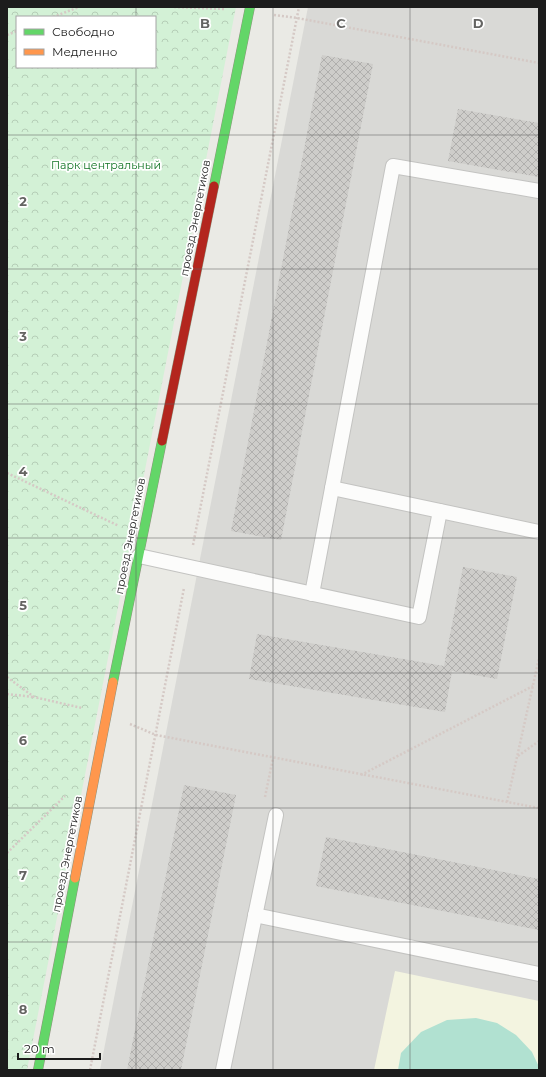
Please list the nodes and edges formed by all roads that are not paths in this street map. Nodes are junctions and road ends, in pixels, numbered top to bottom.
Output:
1 (249, 10) edge
2 (539, 191) edge
3 (332, 488) junction
4 (440, 511) junction
5 (539, 532) edge
6 (139, 556) junction
7 (312, 594) junction
8 (276, 815) dead end
9 (255, 915) junction
10 (539, 974) edge
11 (38, 1070) edge
12 (223, 1070) edge

1 - 6 street, проезд Энергетиков
2 - 3 lane
3 - 4 lane
3 - 7 lane
4 - 5 lane
4 - 7 lane
6 - 7 lane
6 - 11 street, проезд Энергетиков
8 - 9 lane
9 - 10 lane
9 - 12 lane

